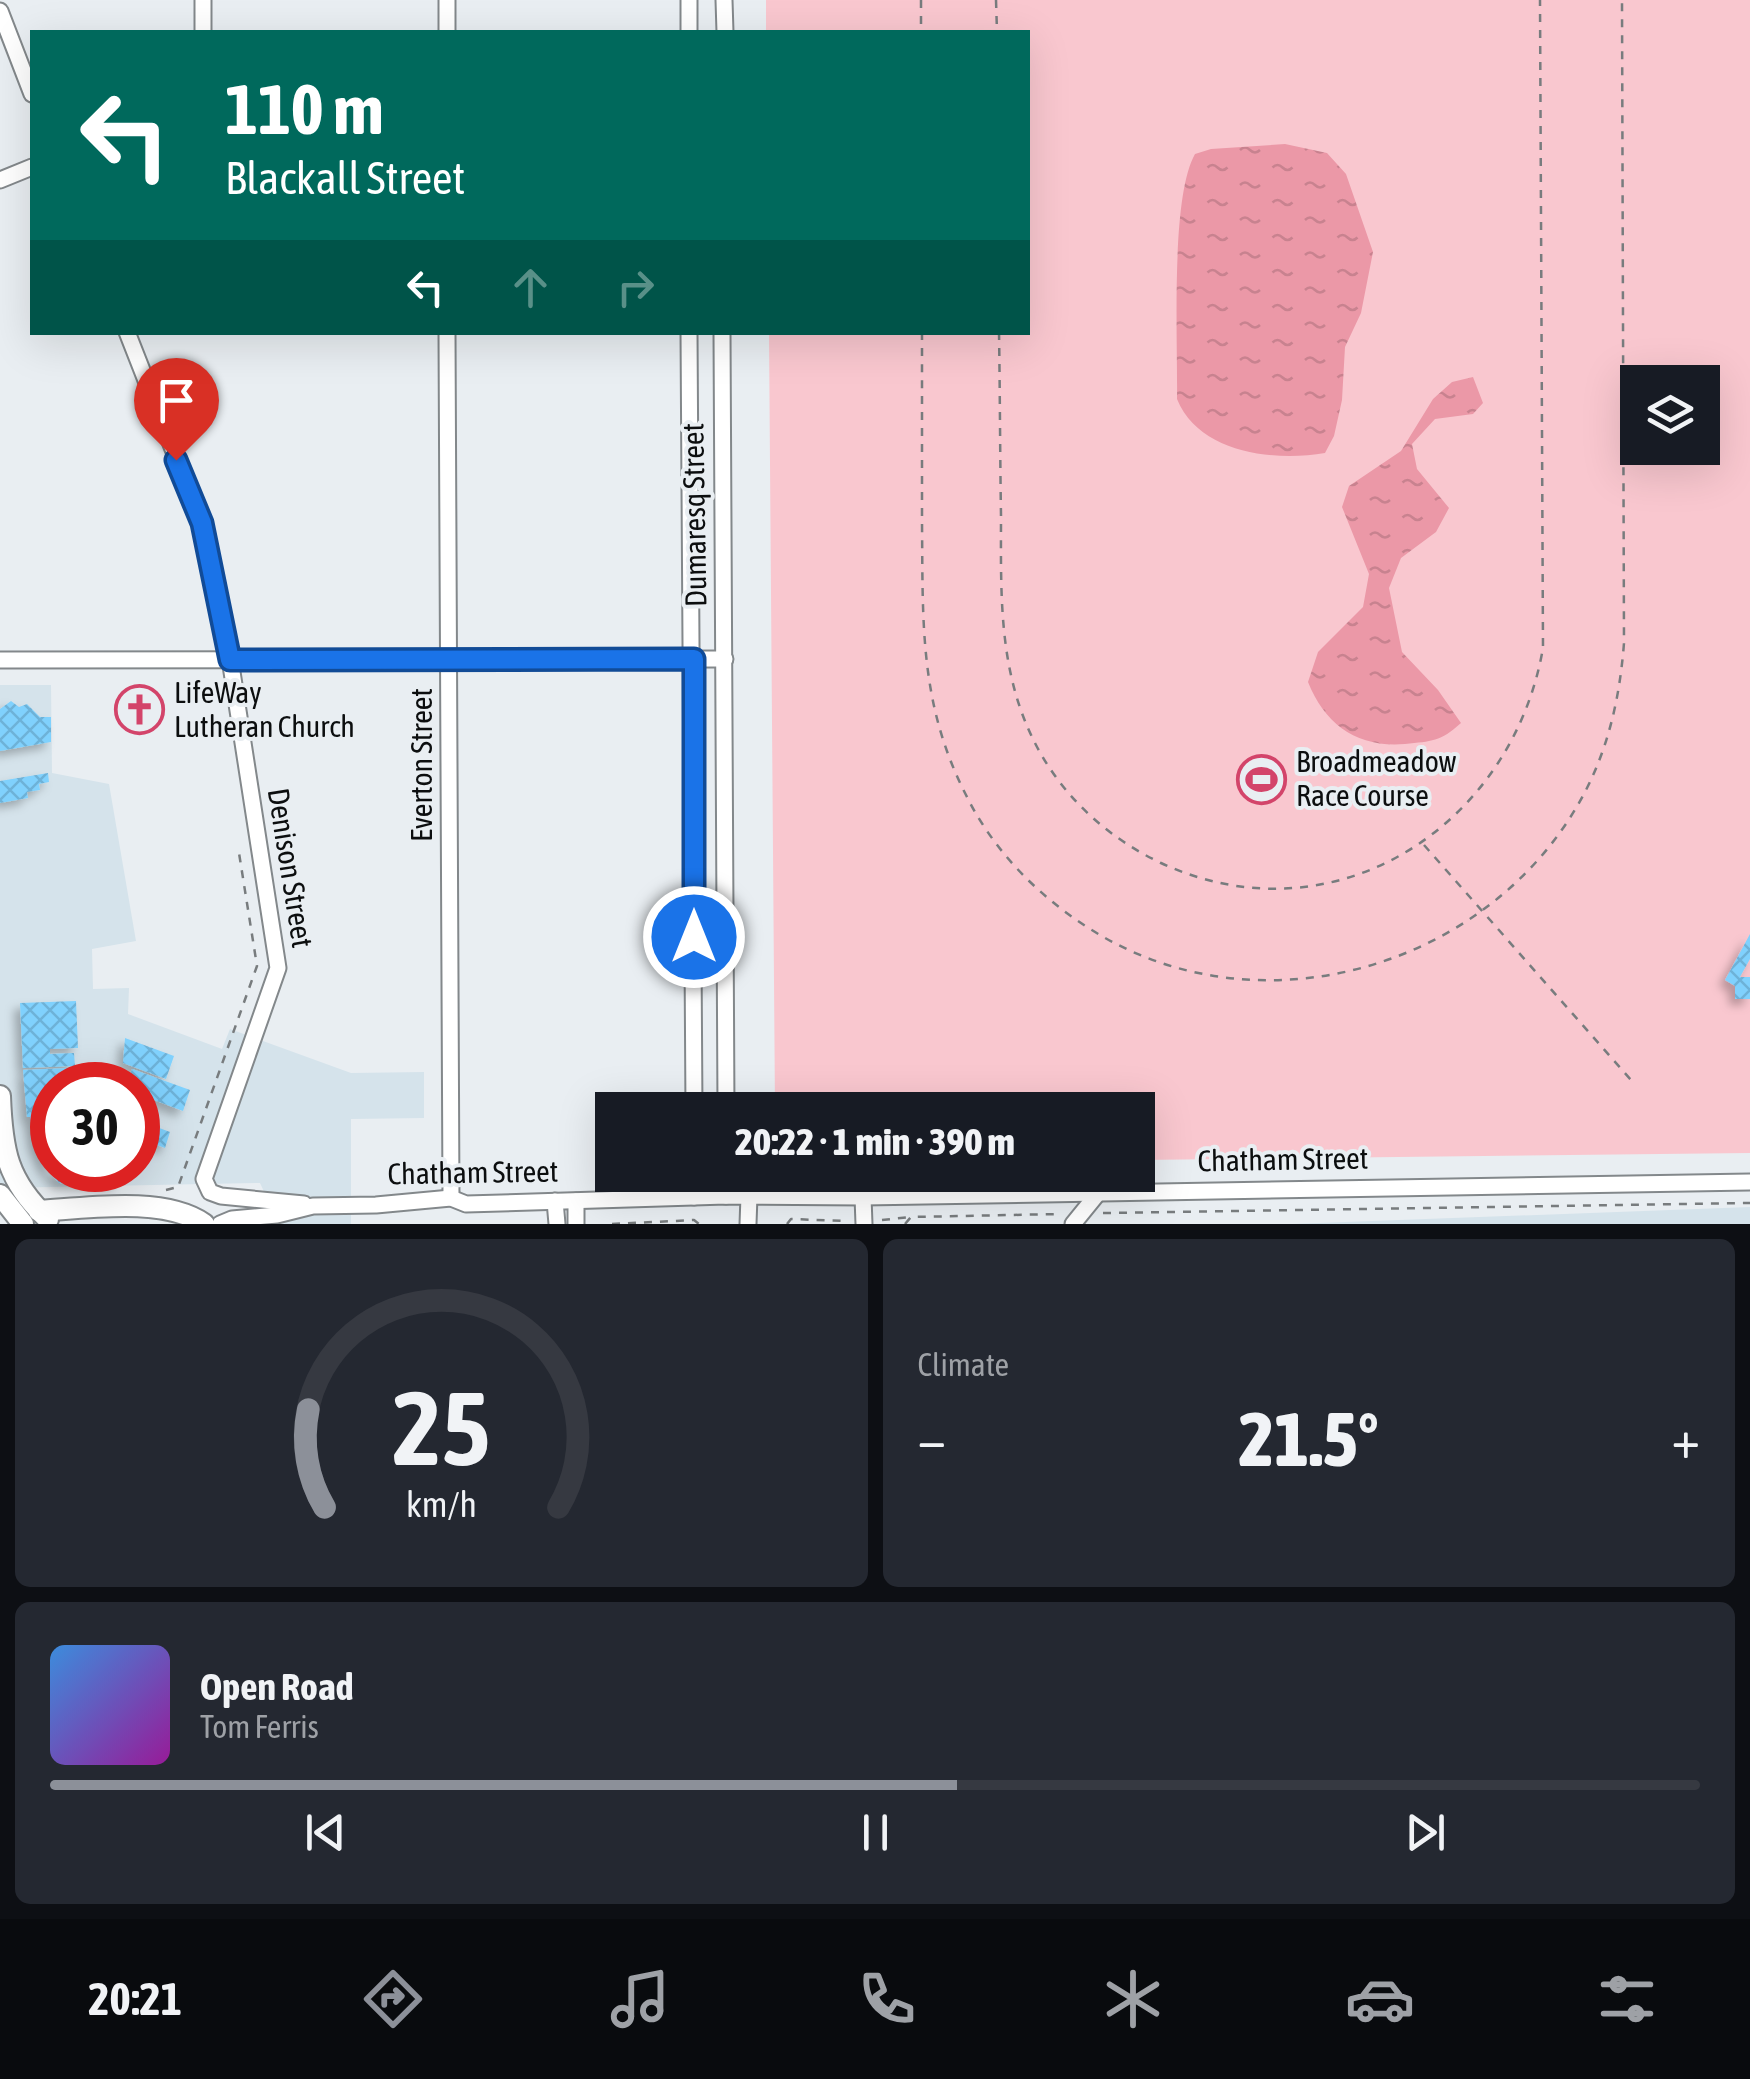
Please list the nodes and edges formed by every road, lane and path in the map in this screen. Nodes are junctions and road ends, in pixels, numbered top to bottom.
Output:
1 (203, 0) edge
2 (446, 0) edge
3 (690, 0) edge
4 (724, 0) edge
5 (920, 0) edge
6 (996, 0) edge
7 (1540, 0) edge
8 (1622, 0) edge
9 (0, 11) edge
10 (203, 30) edge
11 (446, 30) edge
12 (689, 30) edge
13 (724, 30) edge
14 (920, 30) edge
15 (996, 30) edge
16 (30, 89) edge
17 (30, 168) edge
18 (0, 180) edge
19 (128, 335) edge
20 (447, 335) edge
21 (689, 335) edge
22 (722, 335) edge
23 (922, 335) edge
24 (999, 335) edge
25 (690, 402) junction
26 (721, 402) junction
27 (694, 659) junction
28 (725, 659) junction
29 (0, 660) edge
30 (230, 660) junction
31 (449, 660) junction
32 (1422, 842) junction
33 (239, 853) dead end
34 (694, 868) junction
35 (726, 868) junction
36 (1482, 911) junction
37 (1631, 1080) dead end
38 (694, 1092) edge
39 (726, 1092) edge
40 (0, 1096) edge
41 (1750, 1182) edge
42 (160, 1188) edge
43 (1155, 1191) edge
44 (694, 1192) edge
45 (726, 1192) edge
46 (1099, 1192) joint
47 (694, 1196) junction
48 (726, 1196) junction
49 (749, 1196) junction
50 (863, 1197) junction
51 (451, 1198) junction
52 (555, 1201) junction
53 (576, 1201) junction
54 (1750, 1203) edge
55 (313, 1206) junction
56 (21, 1212) edge
57 (911, 1217) junction
58 (807, 1218) junction
59 (1077, 1219) edge
60 (606, 1222) edge
61 (856, 1222) edge
62 (883, 1222) edge
63 (613, 1223) edge
64 (204, 1224) edge
65 (220, 1224) edge
66 (557, 1224) edge
67 (576, 1224) edge
68 (699, 1224) edge
69 (748, 1224) edge
70 (788, 1224) edge
71 (814, 1224) edge
72 (905, 1224) edge

1 - 10 street
2 - 11 street
3 - 12 street
4 - 13 street
5 - 14 path
6 - 15 path
7 - 32 path
8 - 36 path
9 - 16 street
17 - 18 street
19 - 30 street, Denison Street
20 - 31 street, Everton Street
21 - 25 street, Dumaresq Street
22 - 26 street, Dumaresq Street
23 - 36 path
24 - 32 path
25 - 26 street, Dumaresq Street
25 - 27 street, Dumaresq Street
26 - 28 street, Dumaresq Street
27 - 28 street
27 - 31 street
27 - 34 street, Dumaresq Street
28 - 35 street, Dumaresq Street
29 - 30 street
30 - 31 street
30 - 55 street, Denison Street
31 - 51 street, Everton Street
32 - 36 path
33 - 42 path
34 - 35 street
34 - 38 street, Dumaresq Street
35 - 39 street, Dumaresq Street
36 - 37 path
40 - 56 main road
41 - 43 street, Chatham Street
44 - 47 street
45 - 48 street
46 - 50 street, Chatham Street
46 - 59 street
47 - 48 street, Chatham Street
47 - 53 street, Chatham Street
48 - 49 street, Chatham Street
49 - 50 street, Chatham Street
49 - 69 street
50 - 61 street
51 - 52 street, Chatham Street
51 - 55 street, Chatham Street
52 - 53 street, Chatham Street
52 - 66 street
53 - 67 street
54 - 59 path
55 - 65 street, Chatham Street
56 - 64 main road
57 - 59 path
57 - 62 path
57 - 72 path
58 - 61 path
58 - 70 path
58 - 71 path
60 - 63 path
63 - 68 path

